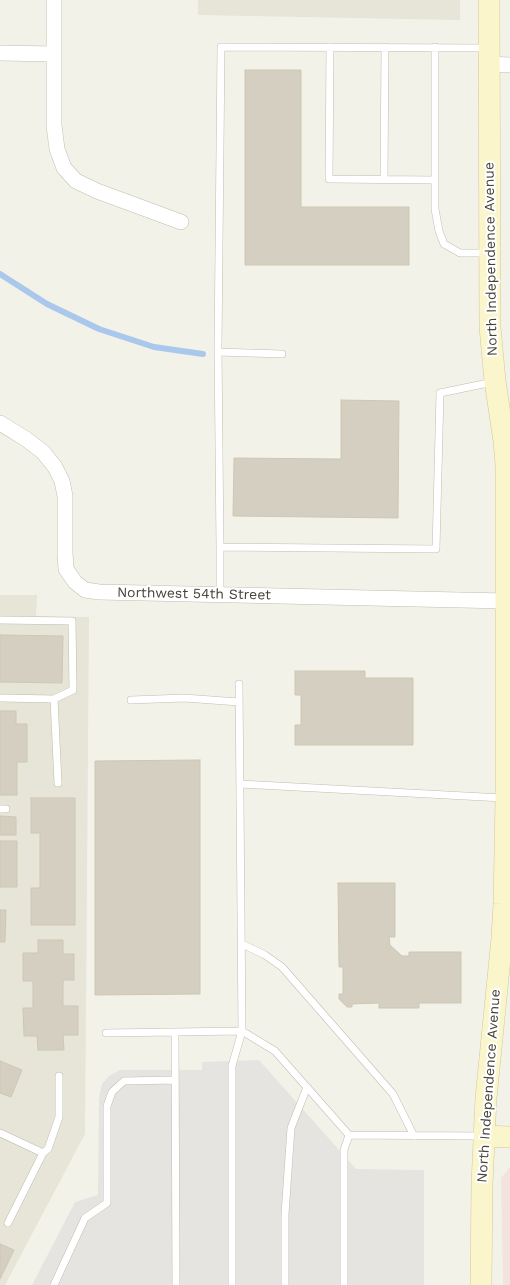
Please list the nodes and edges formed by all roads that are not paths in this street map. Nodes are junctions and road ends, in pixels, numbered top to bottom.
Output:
1 (54, 0) edge
2 (489, 0) edge
3 (330, 47) junction
4 (385, 47) junction
5 (435, 47) junction
6 (0, 53) edge
7 (53, 54) junction
8 (489, 56) junction
9 (510, 65) edge
10 (384, 179) junction
11 (435, 180) junction
12 (181, 222) dead end
13 (490, 253) junction
14 (218, 352) junction
15 (282, 354) dead end
16 (495, 381) junction
17 (0, 423) edge
18 (508, 465) edge
19 (220, 547) junction
20 (220, 594) junction
21 (506, 601) junction
22 (0, 620) edge
23 (239, 684) dead end
24 (0, 698) edge
25 (54, 700) junction
26 (131, 700) dead end
27 (239, 702) junction
28 (58, 783) dead end
29 (240, 784) junction
30 (507, 793) edge
31 (508, 840) edge
32 (242, 944) junction
33 (242, 1031) junction
34 (175, 1032) junction
35 (106, 1033) dead end
36 (59, 1076) dead end
37 (175, 1080) junction
38 (306, 1087) junction
39 (0, 1133) edge
40 (349, 1134) junction
41 (414, 1136) junction
42 (484, 1136) junction
43 (510, 1137) edge
44 (43, 1153) junction
45 (8, 1223) dead end
46 (54, 1285) edge
47 (176, 1285) edge
48 (232, 1285) edge
49 (285, 1285) edge
50 (344, 1285) edge
51 (481, 1285) edge

1 - 7 street
2 - 8 street, North Independence Avenue
3 - 4 lane
3 - 10 lane
3 - 14 lane
4 - 5 lane
4 - 10 lane
5 - 8 lane
5 - 11 lane
6 - 7 street
7 - 12 street
8 - 9 street
8 - 13 street, North Independence Avenue
10 - 11 lane
11 - 13 lane
13 - 16 street, North Independence Avenue
14 - 15 lane
14 - 19 lane
16 - 18 street, North Independence Avenue
16 - 19 lane
17 - 20 street, Northwest 54th Street
18 - 21 street, North Independence Avenue
19 - 20 lane
20 - 21 street, Northwest 54th Street
21 - 30 street, North Independence Avenue
22 - 25 lane
23 - 27 lane
24 - 25 lane
25 - 28 lane
26 - 27 lane
27 - 29 lane
29 - 30 lane
29 - 32 lane
30 - 31 street, North Independence Avenue
31 - 42 street, North Independence Avenue
32 - 33 lane
32 - 41 lane
33 - 34 lane
33 - 38 lane
33 - 48 lane
34 - 35 lane
34 - 37 lane
36 - 44 lane
37 - 46 lane
37 - 47 lane
38 - 40 lane
38 - 49 lane
39 - 44 lane
40 - 41 lane
40 - 50 lane
41 - 42 lane
42 - 43 street
42 - 51 street, North Independence Avenue
44 - 45 lane

